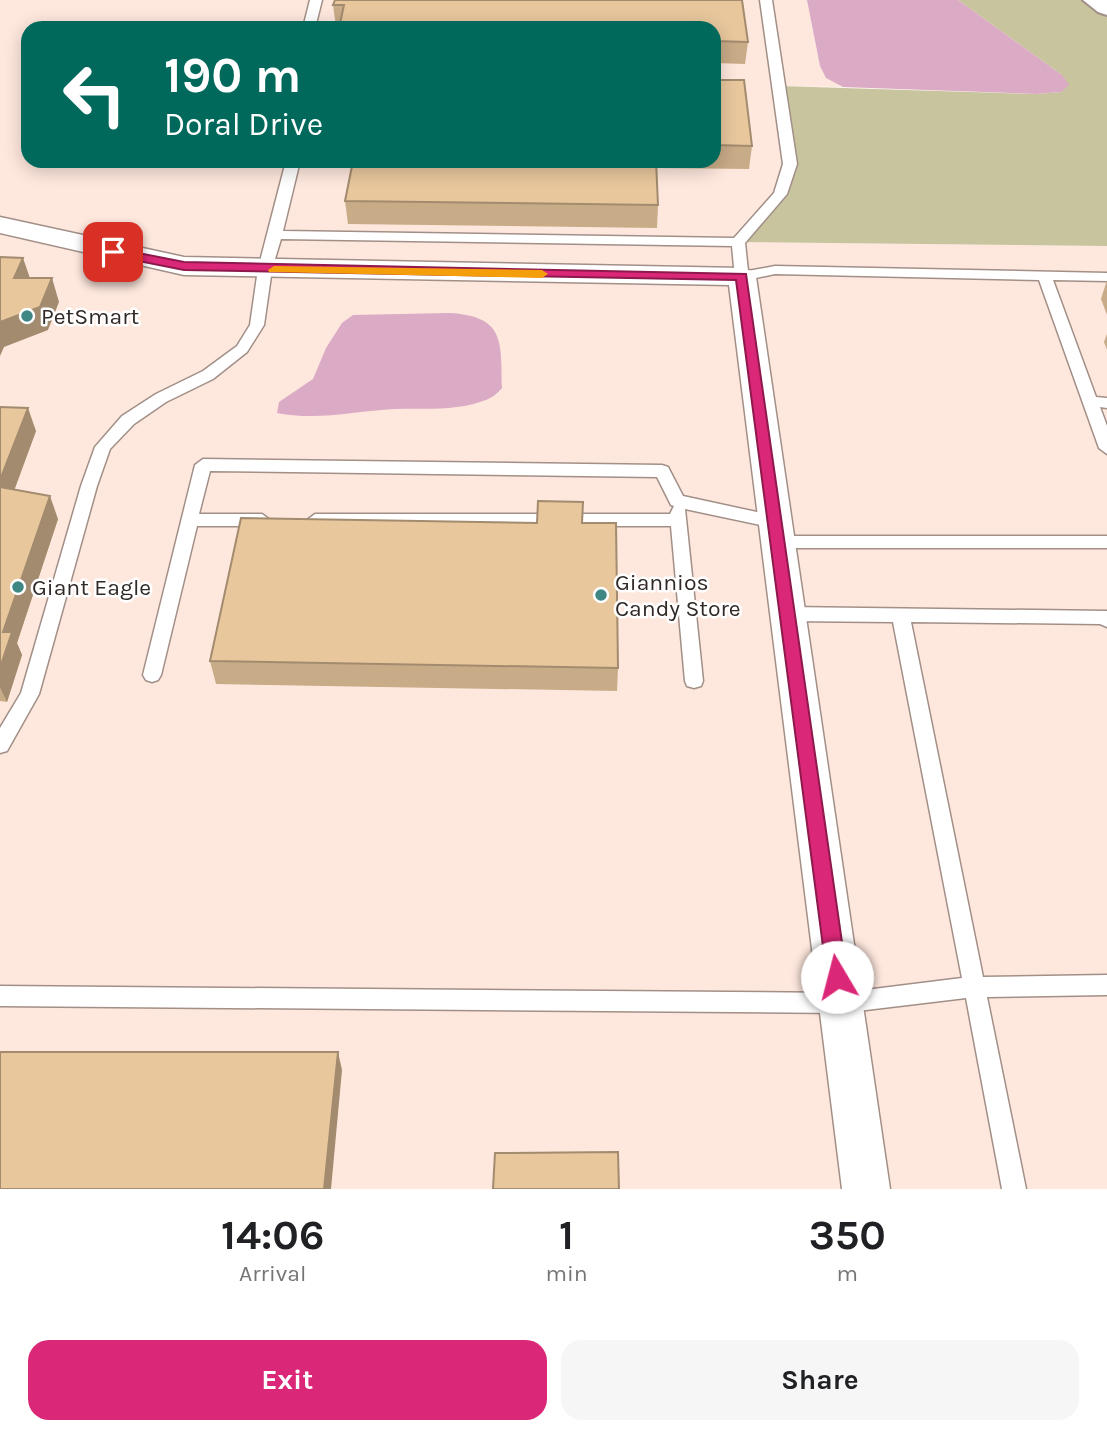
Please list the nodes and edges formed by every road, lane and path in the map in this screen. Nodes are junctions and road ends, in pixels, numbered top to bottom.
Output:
1 (316, 0) edge
2 (766, 0) edge
3 (1096, 0) edge
4 (1107, 7) edge
5 (311, 21) edge
6 (291, 168) edge
7 (0, 225) edge
8 (274, 235) junction
9 (738, 242) junction
10 (265, 270) junction
11 (1044, 275) junction
12 (742, 276) junction
13 (1107, 277) edge
14 (1090, 401) junction
15 (1107, 403) edge
16 (1107, 449) edge
17 (677, 501) junction
18 (189, 520) junction
19 (273, 520) edge
20 (301, 520) edge
21 (679, 520) junction
22 (777, 532) junction
23 (1107, 542) edge
24 (788, 614) junction
25 (901, 615) junction
26 (1107, 617) edge
27 (152, 675) dead end
28 (694, 681) dead end
29 (0, 746) edge
30 (1107, 985) edge
31 (974, 988) junction
32 (0, 996) edge
33 (841, 1003) junction
34 (866, 1189) edge
35 (1014, 1189) edge

1 - 5 lane
2 - 9 lane
3 - 4 highway
6 - 8 lane
7 - 10 street
8 - 9 lane
8 - 10 lane
9 - 12 lane
10 - 12 street
10 - 29 lane
11 - 12 lane
11 - 13 lane
11 - 14 lane
12 - 22 street
14 - 15 lane
14 - 16 lane
17 - 18 lane
17 - 21 lane
17 - 22 lane
18 - 19 lane
18 - 27 lane
20 - 21 lane
21 - 28 lane
22 - 23 lane
22 - 24 street
24 - 25 lane
24 - 33 street
25 - 26 lane
25 - 31 lane
30 - 31 lane
31 - 33 lane
31 - 35 lane
32 - 33 lane
33 - 34 street

